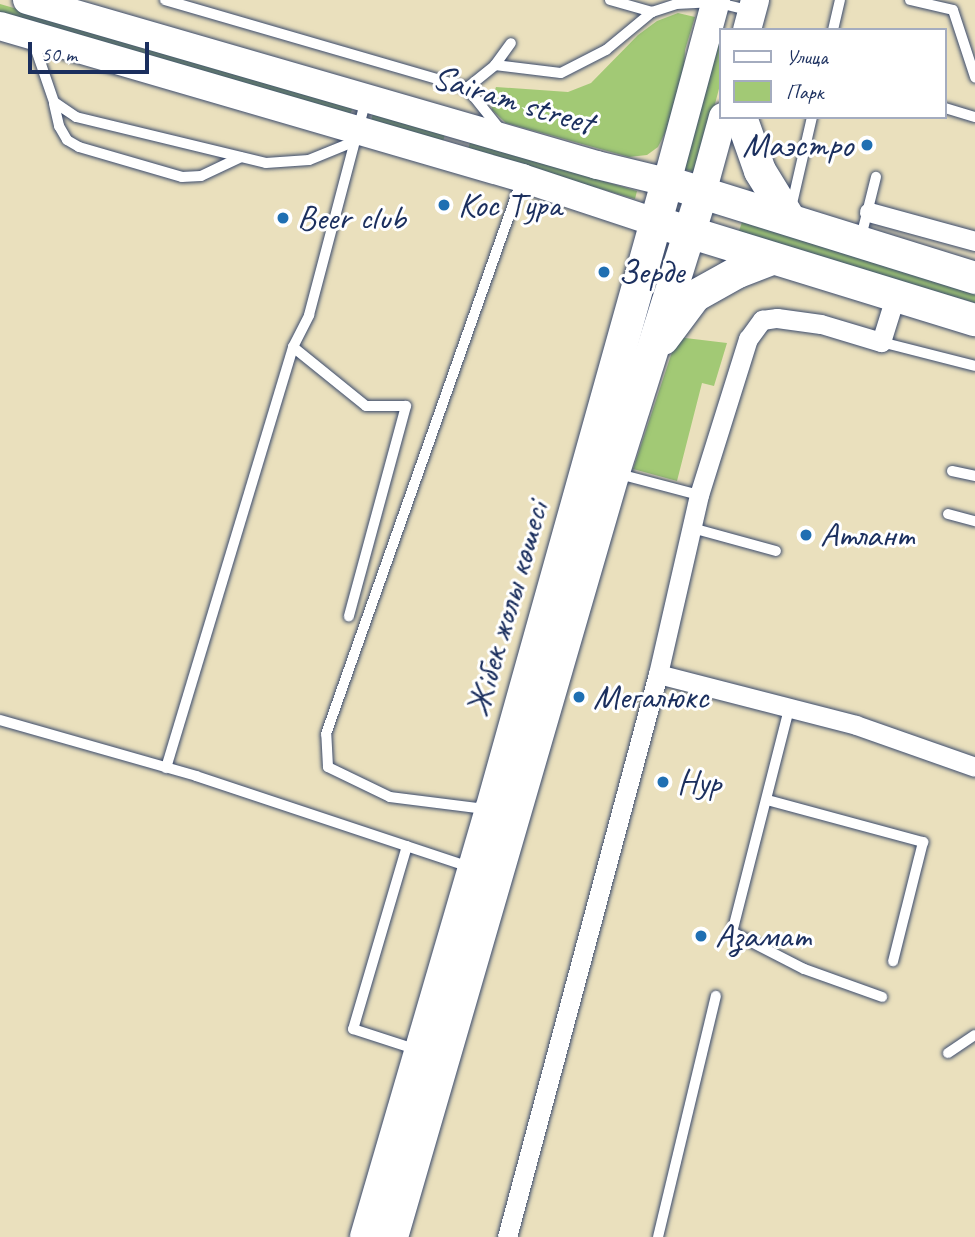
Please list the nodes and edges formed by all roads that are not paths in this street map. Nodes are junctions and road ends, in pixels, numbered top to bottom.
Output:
1 (27, 0) edge
2 (168, 0) edge
3 (610, 0) edge
4 (840, 0) edge
5 (910, 0) edge
6 (715, 1) edge
7 (954, 5) edge
8 (652, 12) junction
9 (752, 13) edge
10 (0, 26) edge
11 (833, 28) edge
12 (30, 35) junction
13 (511, 43) dead end
14 (495, 65) junction
15 (975, 77) edge
16 (467, 88) junction
17 (367, 97) junction
18 (54, 102) junction
19 (947, 109) edge
20 (975, 117) edge
21 (722, 119) edge
22 (742, 119) edge
23 (813, 119) edge
24 (460, 123) junction
25 (355, 136) junction
26 (505, 137) junction
27 (242, 157) junction
28 (451, 157) junction
29 (876, 177) dead end
30 (522, 178) junction
31 (667, 182) junction
32 (702, 193) junction
33 (869, 212) junction
34 (789, 218) junction
35 (655, 222) junction
36 (689, 232) junction
37 (859, 241) junction
38 (975, 241) edge
39 (772, 259) junction
40 (975, 278) edge
41 (895, 298) junction
42 (975, 320) edge
43 (881, 342) junction
44 (293, 347) junction
45 (650, 357) junction
46 (975, 366) edge
47 (952, 471) dead end
48 (614, 472) junction
49 (975, 476) edge
50 (699, 495) junction
51 (948, 514) dead end
52 (975, 521) edge
53 (692, 528) junction
54 (776, 551) dead end
55 (349, 616) dead end
56 (658, 674) junction
57 (789, 709) junction
58 (0, 720) edge
59 (975, 767) edge
60 (166, 768) junction
61 (767, 800) junction
62 (491, 810) junction
63 (407, 846) junction
64 (474, 869) junction
65 (893, 961) dead end
66 (716, 996) dead end
67 (882, 997) dead end
68 (975, 1035) edge
69 (420, 1051) junction
70 (948, 1053) dead end
71 (366, 1237) edge
72 (392, 1237) edge
73 (507, 1237) edge
74 (658, 1237) edge

1 - 17 main road, Sairam street
2 - 16 lane
3 - 8 lane
4 - 11 lane
5 - 7 lane
6 - 8 lane
6 - 9 lane
6 - 31 main road, Жібек жолы көшесі
7 - 15 lane
8 - 14 lane
10 - 12 main road, Sairam street
12 - 18 lane
12 - 25 main road, Sairam street
13 - 14 lane
14 - 16 lane
16 - 26 lane
17 - 24 main road, Sairam street
17 - 25 lane
18 - 27 lane
18 - 27 lane
19 - 20 lane
21 - 32 main road, Жібек жолы көшесі
22 - 34 main road
23 - 34 lane
24 - 26 main road, Sairam street
24 - 28 main road
25 - 27 lane
25 - 28 main road, Sairam street
25 - 44 lane
26 - 31 main road, Sairam street
28 - 30 main road, Sairam street
29 - 33 lane
30 - 35 main road, Sairam street
30 - 62 lane
31 - 32 main road, Sairam street
31 - 35 main road, Жібек жолы көшесі
32 - 34 main road, Sairam street
32 - 36 main road, Жібек жолы көшесі
33 - 37 lane
33 - 38 street
34 - 37 main road, Sairam street
35 - 36 main road
35 - 62 main road, Жібек жолы көшесі
36 - 39 main road
36 - 45 main road, Жібек жолы көшесі
37 - 40 main road, Sairam street
39 - 41 main road
39 - 45 main road
41 - 42 main road
41 - 43 street
43 - 46 lane
43 - 50 street
44 - 55 lane
44 - 60 lane
45 - 48 main road, Жібек жолы көшесі
47 - 49 lane
48 - 50 lane
48 - 72 main road, Жібек жолы көшесі
50 - 53 street
51 - 52 lane
53 - 54 lane
53 - 56 street
56 - 57 street
56 - 73 street
57 - 59 street
57 - 61 lane
58 - 60 lane
60 - 63 lane
61 - 65 lane
61 - 67 lane
62 - 64 main road, Жібек жолы көшесі
63 - 64 lane
63 - 69 lane
64 - 69 main road, Жібек жолы көшесі
66 - 74 lane
68 - 70 lane
69 - 71 main road, Жібек жолы көшесі

